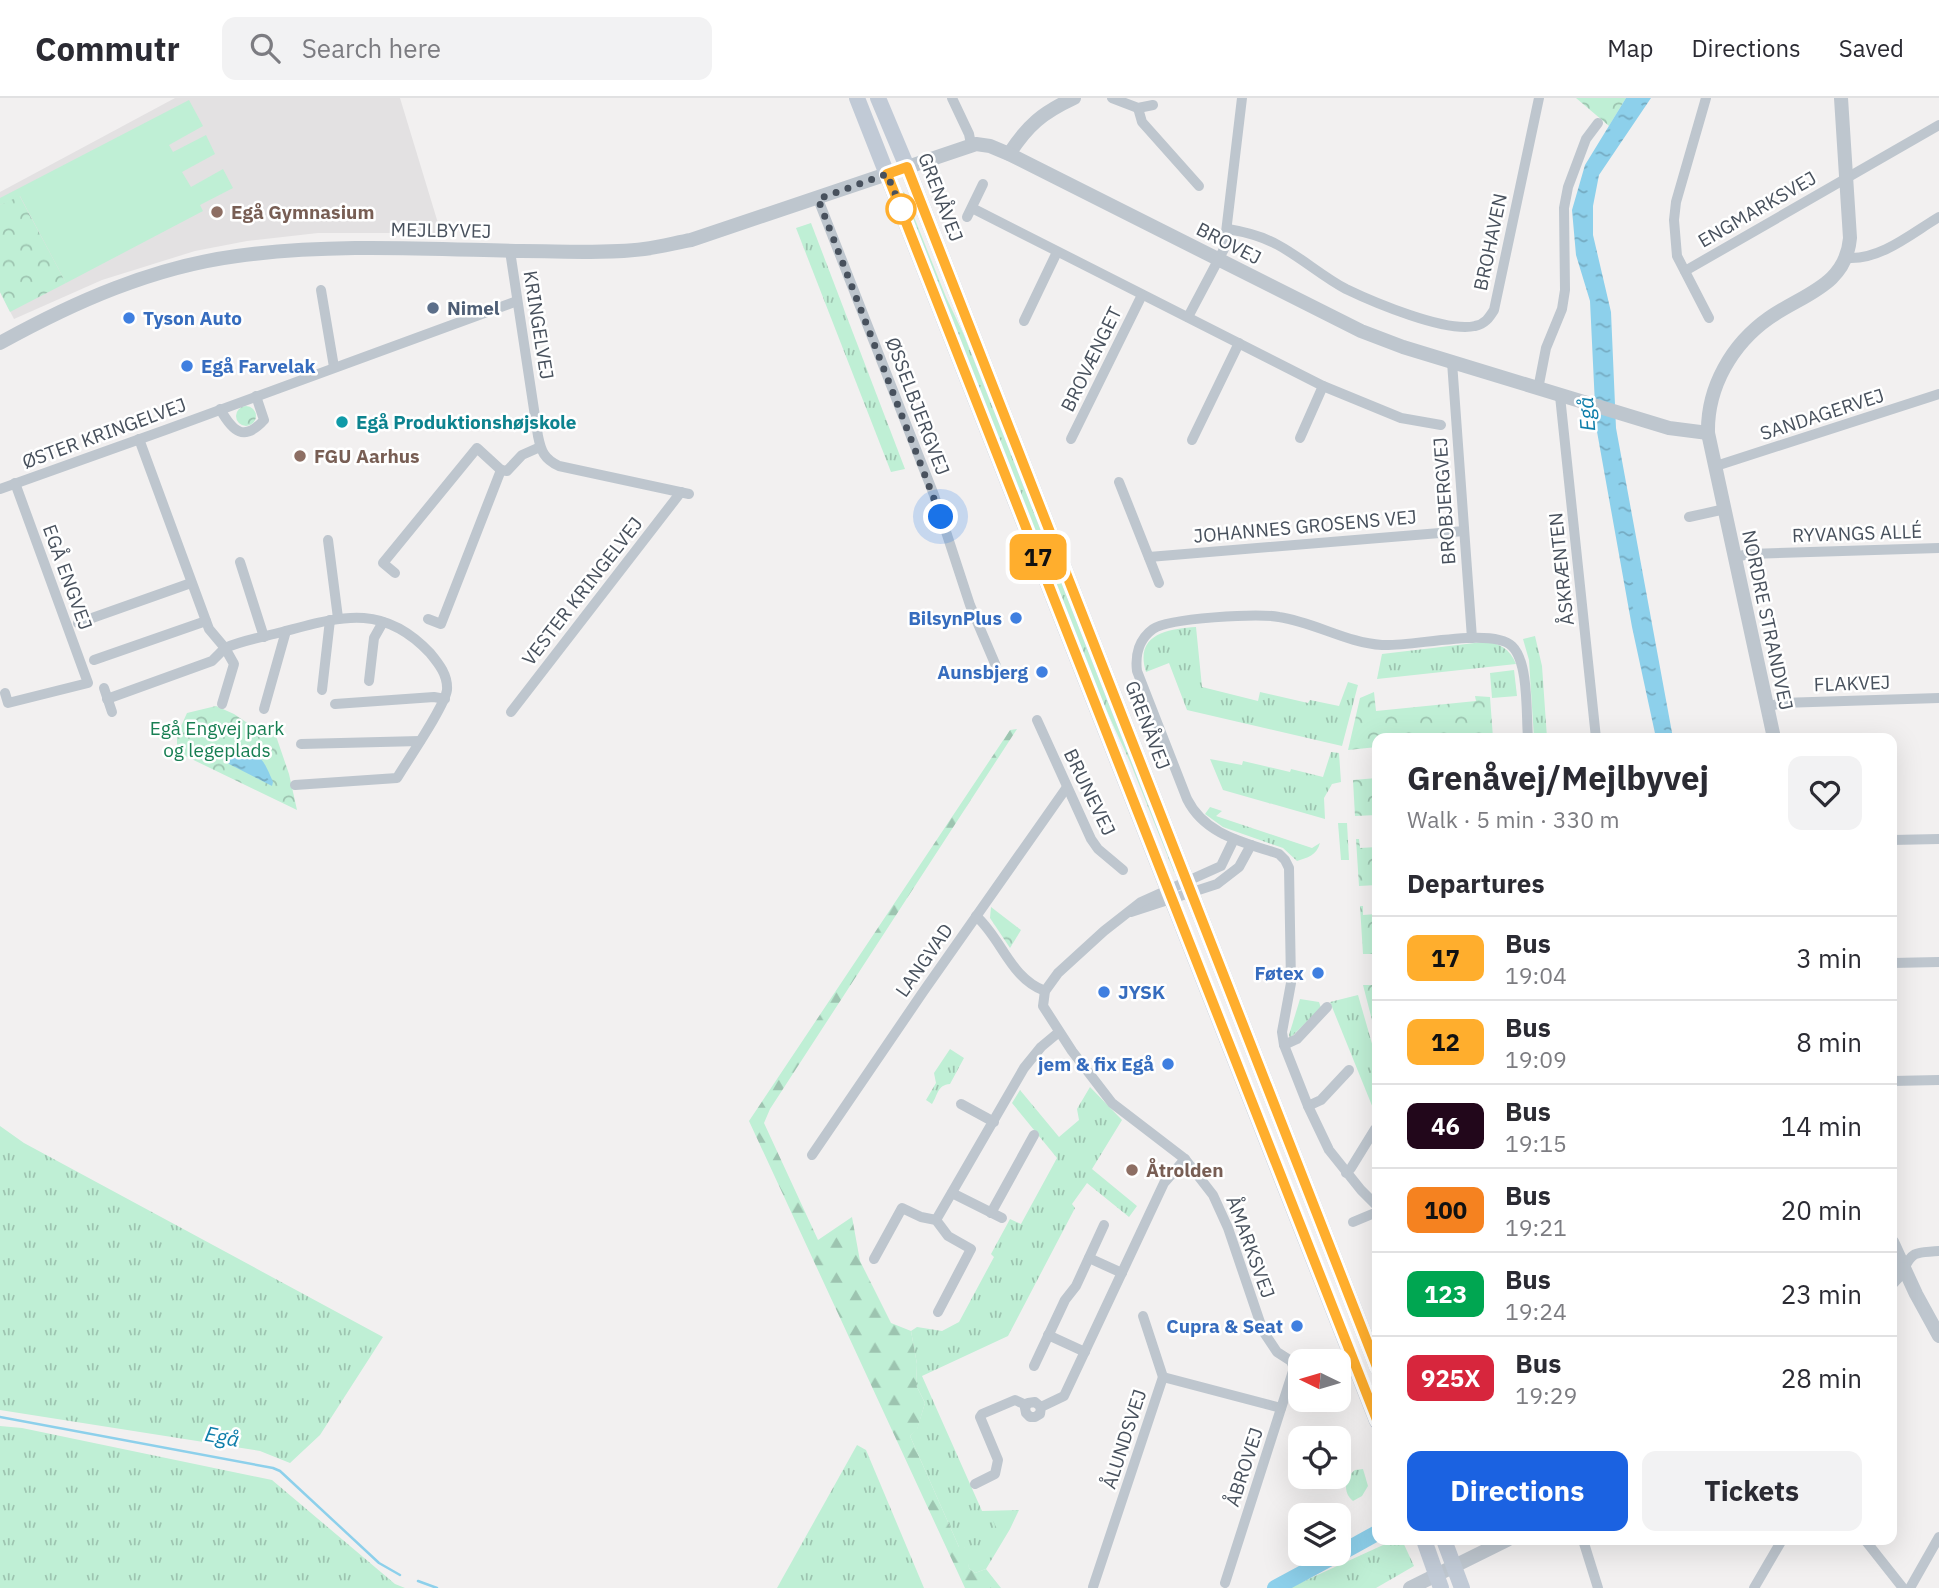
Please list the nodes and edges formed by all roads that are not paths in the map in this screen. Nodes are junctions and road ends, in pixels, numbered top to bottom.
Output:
1 (857, 98) edge
2 (878, 98) edge
3 (952, 98) edge
4 (1074, 98) edge
5 (1112, 98) edge
6 (1242, 98) edge
7 (1539, 98) edge
8 (1706, 98) edge
9 (1841, 98) edge
10 (1153, 105) dead end
11 (1138, 108) junction
12 (1598, 123) dead end
13 (1939, 125) edge
14 (971, 144) junction
15 (1009, 154) junction
16 (907, 167) junction
17 (887, 174) junction
18 (1847, 178) junction
19 (983, 184) dead end
20 (1199, 186) dead end
21 (818, 199) junction
22 (1939, 217) edge
23 (1228, 229) junction
24 (510, 251) junction
25 (1057, 252) junction
26 (1848, 258) junction
27 (1218, 259) junction
28 (1685, 271) junction
29 (321, 290) dead end
30 (1142, 295) junction
31 (517, 301) junction
32 (1188, 317) junction
33 (1709, 318) dead end
34 (1024, 321) dead end
35 (0, 343) edge
36 (1239, 344) junction
37 (1452, 362) junction
38 (334, 367) junction
39 (1323, 386) junction
40 (1538, 389) junction
41 (1939, 394) edge
42 (256, 396) junction
43 (1560, 396) junction
44 (220, 410) junction
45 (1441, 425) dead end
46 (1708, 433) junction
47 (1300, 438) dead end
48 (139, 439) junction
49 (1071, 439) dead end
50 (1192, 440) dead end
51 (540, 447) junction
52 (1716, 466) junction
53 (501, 470) junction
54 (1119, 482) dead end
55 (15, 484) junction
56 (0, 489) edge
57 (1725, 509) junction
58 (1689, 517) dead end
59 (1464, 531) junction
60 (328, 540) dead end
61 (1939, 548) edge
62 (1149, 557) junction
63 (1735, 557) junction
64 (240, 562) dead end
65 (395, 573) dead end
66 (191, 583) junction
67 (1159, 583) dead end
68 (334, 619) junction
69 (428, 619) dead end
70 (206, 621) junction
71 (383, 622) junction
72 (78, 623) dead end
73 (286, 631) junction
74 (264, 637) junction
75 (1472, 638) junction
76 (225, 648) junction
77 (94, 660) dead end
78 (996, 666) dead end
79 (369, 681) dead end
80 (322, 690) dead end
81 (5, 692) dead end
82 (1939, 698) edge
83 (445, 699) junction
84 (222, 704) dead end
85 (335, 704) dead end
86 (1767, 707) junction
87 (264, 709) dead end
88 (112, 712) dead end
89 (511, 712) dead end
90 (1037, 720) dead end
91 (1528, 733) edge
92 (1595, 733) edge
93 (1773, 733) edge
94 (420, 741) junction
95 (301, 744) dead end
96 (1068, 787) junction
97 (298, 797) dead end
98 (1234, 839) junction
99 (1939, 839) edge
100 (1897, 840) edge
101 (1251, 845) junction
102 (1124, 870) dead end
103 (1189, 888) junction
104 (1170, 894) junction
105 (976, 916) junction
106 (1939, 962) edge
107 (1897, 964) edge
108 (1045, 991) junction
109 (1327, 1007) dead end
110 (1059, 1032) junction
111 (1284, 1045) junction
112 (1349, 1070) dead end
113 (1939, 1080) edge
114 (1897, 1081) edge
115 (961, 1104) dead end
116 (1308, 1107) junction
117 (994, 1122) junction
118 (1372, 1134) edge
119 (1034, 1135) dead end
120 (812, 1155) dead end
121 (1185, 1159) junction
122 (1346, 1173) junction
123 (952, 1193) junction
124 (1372, 1201) edge
125 (1372, 1214) edge
126 (936, 1220) junction
127 (1353, 1222) dead end
128 (1104, 1226) dead end
129 (1939, 1251) edge
130 (1089, 1258) junction
131 (874, 1259) dead end
132 (1898, 1268) edge
133 (1122, 1273) junction
134 (938, 1312) dead end
135 (1143, 1316) dead end
136 (1048, 1335) junction
137 (1939, 1336) edge
138 (1085, 1352) junction
139 (1372, 1354) edge
140 (1288, 1359) edge
141 (1034, 1366) dead end
142 (1163, 1377) junction
143 (1288, 1386) edge
144 (1281, 1408) junction
145 (1372, 1408) edge
146 (975, 1484) dead end
147 (1939, 1537) edge
148 (1426, 1545) edge
149 (1446, 1545) edge
150 (1497, 1545) edge
151 (1585, 1545) edge
152 (1779, 1545) edge
153 (1869, 1545) edge
154 (1454, 1566) junction
155 (1439, 1581) edge
156 (1225, 1583) dead end
157 (1093, 1587) edge
158 (1409, 1588) edge
159 (1462, 1588) edge
160 (1598, 1588) edge
161 (1754, 1588) edge
162 (1903, 1588) edge
163 (1910, 1588) edge

1 - 17 main road
2 - 16 main road, GRENÅVEJ
3 - 14 street
4 - 15 street
5 - 11 street
6 - 23 street
7 - 23 street, BROHAVEN
8 - 28 street, ENGMARKSVEJ
9 - 18 street
10 - 11 street
11 - 20 street
12 - 40 street
13 - 18 street, ENGMARKSVEJ
14 - 15 street, BROVEJ
14 - 16 street
15 - 27 street, BROVEJ
16 - 17 street, MEJLBYVEJ
16 - 103 main road, GRENÅVEJ
17 - 21 street, MEJLBYVEJ
17 - 104 main road
18 - 26 street
18 - 28 street, ENGMARKSVEJ
19 - 25 street, BROVÆNGET
21 - 24 street, MEJLBYVEJ
21 - 78 street, ØSSELBJERGVEJ
22 - 26 street
23 - 27 street
24 - 31 street, KRINGELVEJ
24 - 35 street, MEJLBYVEJ
25 - 30 street, BROVÆNGET
25 - 34 street
26 - 46 street, NORDRE STRANDVEJ
27 - 32 street
27 - 37 street, BROVEJ
28 - 33 street, ENGMARKSVEJ
29 - 38 street
30 - 32 street, BROVÆNGET
30 - 49 street, BROVÆNGET
31 - 38 street, ØSTER KRINGELVEJ
31 - 51 street, KRINGELVEJ
32 - 36 street, BROVÆNGET
36 - 39 street, BROVÆNGET
36 - 50 street
37 - 40 street, BROVEJ
37 - 59 street, BROBJERGVEJ
38 - 42 street, ØSTER KRINGELVEJ
39 - 45 street, BROVÆNGET
39 - 47 street
40 - 43 street, BROVEJ
41 - 52 street, SANDAGERVEJ
42 - 44 street, ØSTER KRINGELVEJ
42 - 44 street
43 - 46 street, BROVEJ
43 - 92 street, ÅSKRÆNTEN
44 - 48 street, ØSTER KRINGELVEJ
46 - 52 street, NORDRE STRANDVEJ
48 - 55 street, ØSTER KRINGELVEJ
48 - 66 street
51 - 53 street
51 - 89 street, VESTER KRINGELVEJ
52 - 57 street, NORDRE STRANDVEJ
53 - 65 street
53 - 69 street
54 - 62 street
55 - 56 street, ØSTER KRINGELVEJ
55 - 81 street, EGÅ ENGVEJ
57 - 58 street, NORDRE STRANDVEJ
57 - 63 street, NORDRE STRANDVEJ
59 - 62 street, JOHANNES GROSENS VEJ
59 - 75 street, BROBJERGVEJ
60 - 68 street
61 - 63 street, RYVANGS ALLÉ
62 - 67 street
63 - 86 street, NORDRE STRANDVEJ
64 - 74 street
66 - 70 street
66 - 72 street, EGÅ ENGVEJ
68 - 71 street
68 - 73 street
68 - 80 street
70 - 76 street
70 - 77 street
71 - 79 street
71 - 83 street
73 - 74 street
73 - 87 street
74 - 76 street
75 - 91 street
75 - 98 street
76 - 84 street
76 - 88 street
82 - 86 street, FLAKVEJ
83 - 85 street
83 - 94 street
86 - 93 street, NORDRE STRANDVEJ
90 - 96 street, BRUNEVEJ
94 - 95 street
94 - 97 street
96 - 102 street, BRUNEVEJ
96 - 105 street, LANGVAD
98 - 101 street
98 - 103 street
99 - 100 street
101 - 103 street
101 - 111 street
103 - 104 street
103 - 139 main road, GRENÅVEJ
104 - 108 street
104 - 145 main road
105 - 108 street
105 - 120 street, LANGVAD
106 - 107 street
108 - 110 street, ÅMARKSVEJ
109 - 111 street
110 - 117 street
110 - 121 street, ÅMARKSVEJ
111 - 116 street
112 - 116 street
113 - 114 street
115 - 117 street
116 - 122 street
117 - 123 street
118 - 122 street
119 - 123 street
121 - 133 street
121 - 140 street, ÅMARKSVEJ
122 - 124 street
123 - 126 street
125 - 127 street
126 - 131 street
126 - 134 street
128 - 130 street
129 - 132 street
130 - 133 street
130 - 136 street
132 - 137 street
133 - 138 street
135 - 142 street
136 - 138 street
136 - 141 street
138 - 146 street
142 - 144 street, ÅLUNDSVEJ
142 - 157 street, ÅLUNDSVEJ
143 - 144 street, ÅBROVEJ
144 - 156 street, ÅBROVEJ
147 - 163 street
148 - 155 main road
149 - 154 main road
150 - 154 street
151 - 160 street
152 - 161 street
153 - 162 street
154 - 155 street
154 - 159 main road
155 - 158 street

